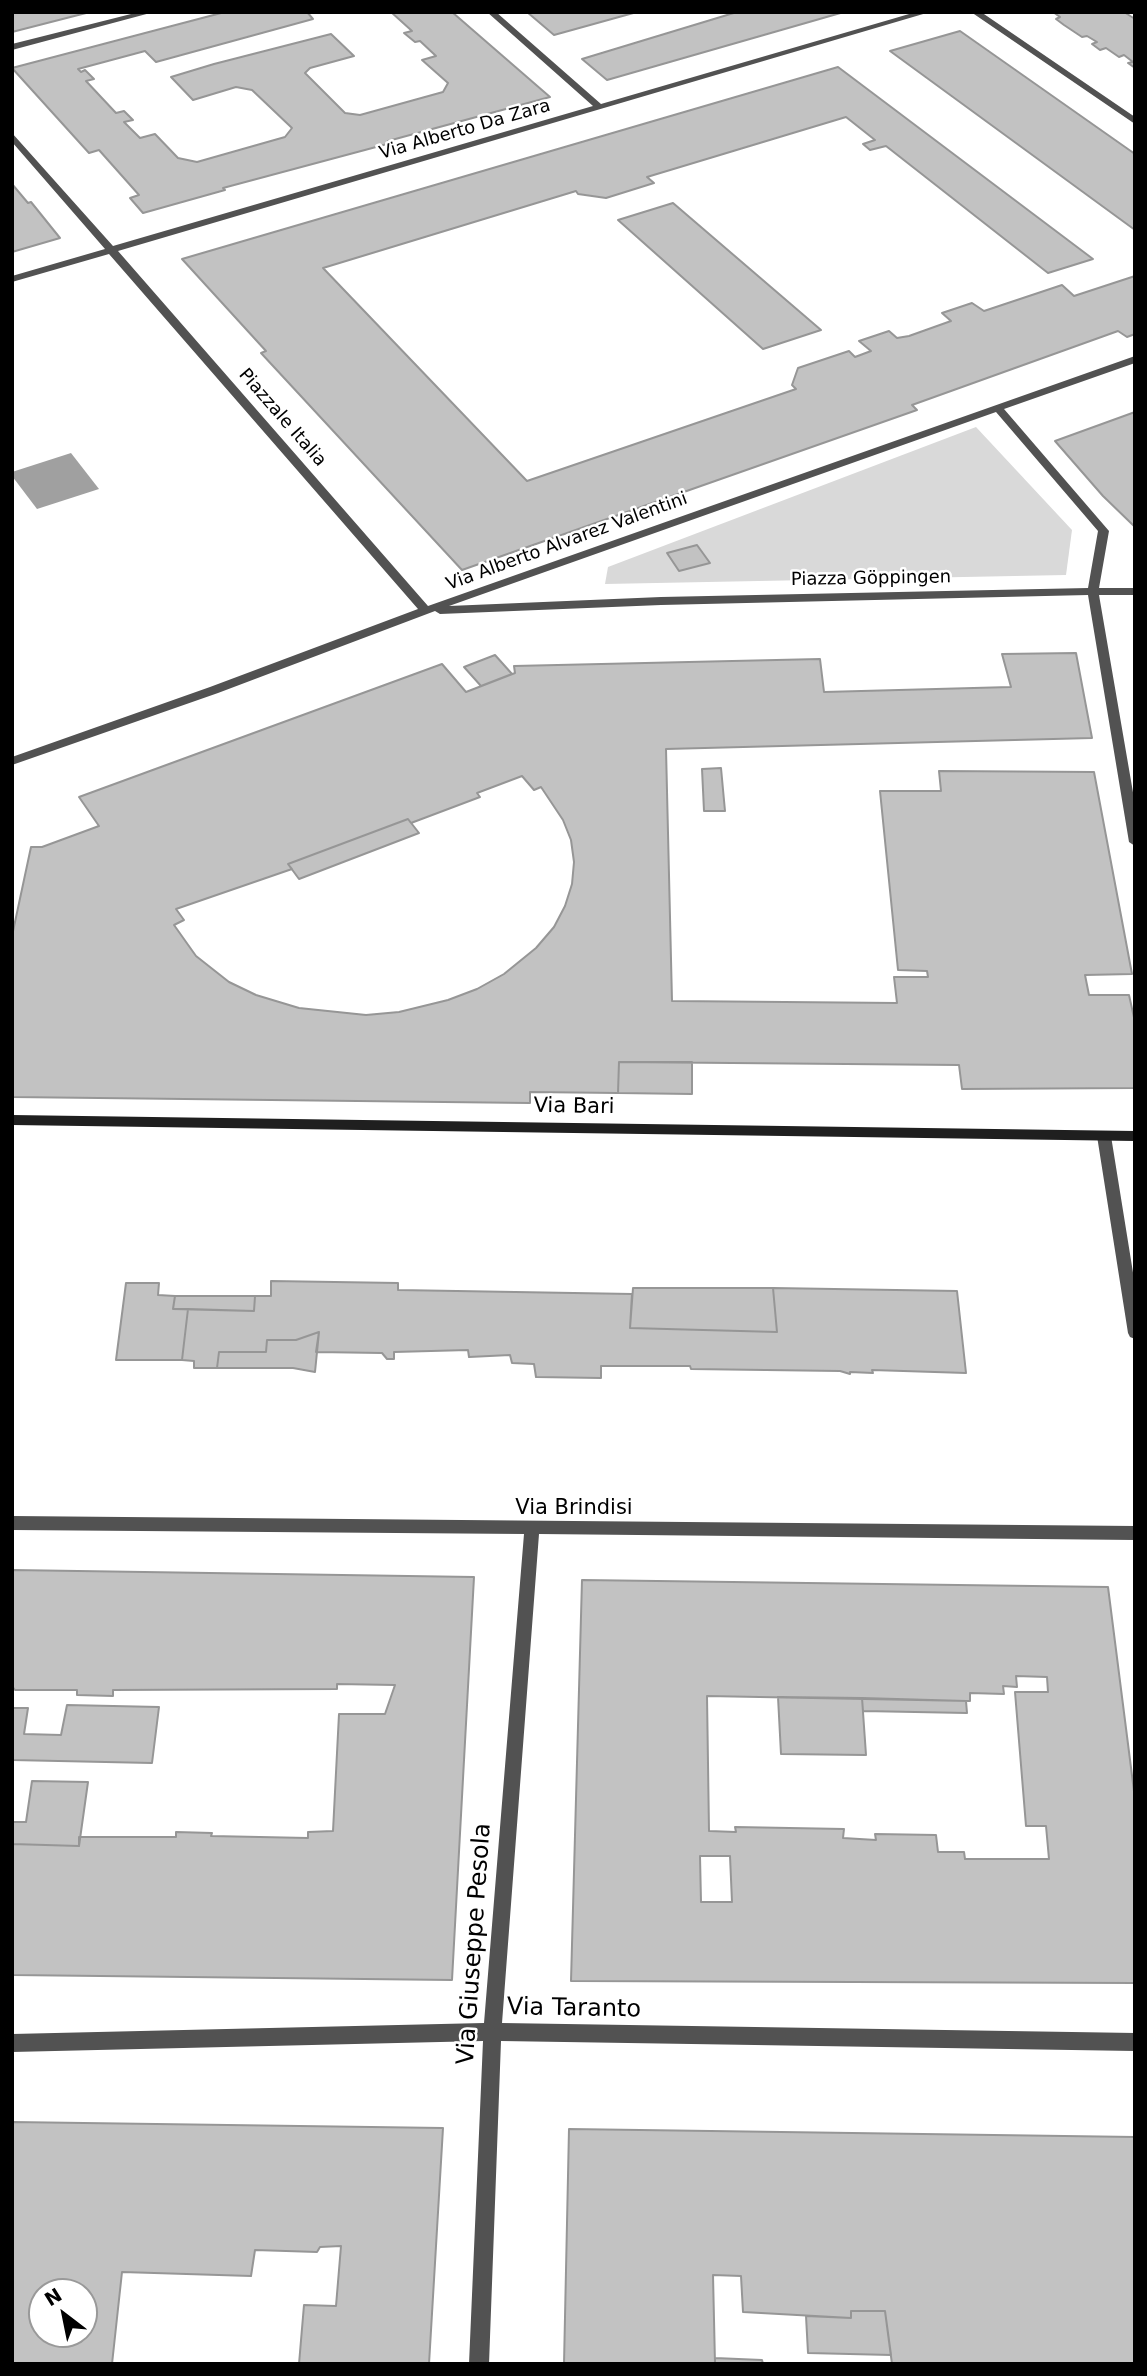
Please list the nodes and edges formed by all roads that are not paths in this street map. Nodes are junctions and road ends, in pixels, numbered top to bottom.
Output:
1 (150, 12) edge
2 (491, 12) edge
3 (926, 12) edge
4 (975, 12) edge
5 (12, 47) edge
6 (599, 107) junction
7 (1135, 121) edge
8 (12, 136) edge
9 (112, 248) junction
10 (12, 279) edge
11 (1135, 359) edge
12 (997, 407) junction
13 (1135, 591) edge
14 (1093, 592) junction
15 (425, 610) junction
16 (12, 761) edge
17 (1135, 842) edge
18 (12, 1121) edge
19 (1104, 1136) junction
20 (1135, 1136) edge
21 (1135, 1333) edge
22 (12, 1523) edge
23 (532, 1529) junction
24 (1135, 1533) edge
25 (492, 2032) junction
26 (12, 2042) edge
27 (1135, 2042) edge
28 (479, 2364) edge

1 - 5 street
2 - 6 street
3 - 6 street, Via Alberto Da Zara
4 - 7 street
6 - 9 street, Via Alberto Da Zara
8 - 9 street, Piazzale Italia
9 - 10 street, Via Alberto Da Zara
9 - 15 street, Piazzale Italia
11 - 12 street, Via Alberto Alvarez Valentini
12 - 14 street
12 - 15 street, Via Alberto Alvarez Valentini
13 - 14 street, Piazza Göppingen
14 - 15 street, Piazza Göppingen
14 - 17 street
15 - 16 street, Via Alberto Alvarez Valentini
18 - 19 street, Via Bari
19 - 20 street, Via Bari
19 - 21 street
22 - 23 street, Via Brindisi
23 - 24 street, Via Brindisi
23 - 25 street, Via Giuseppe Pesola
25 - 26 street, Via Taranto
25 - 27 street, Via Taranto
25 - 28 street, Via Giuseppe Pesola

